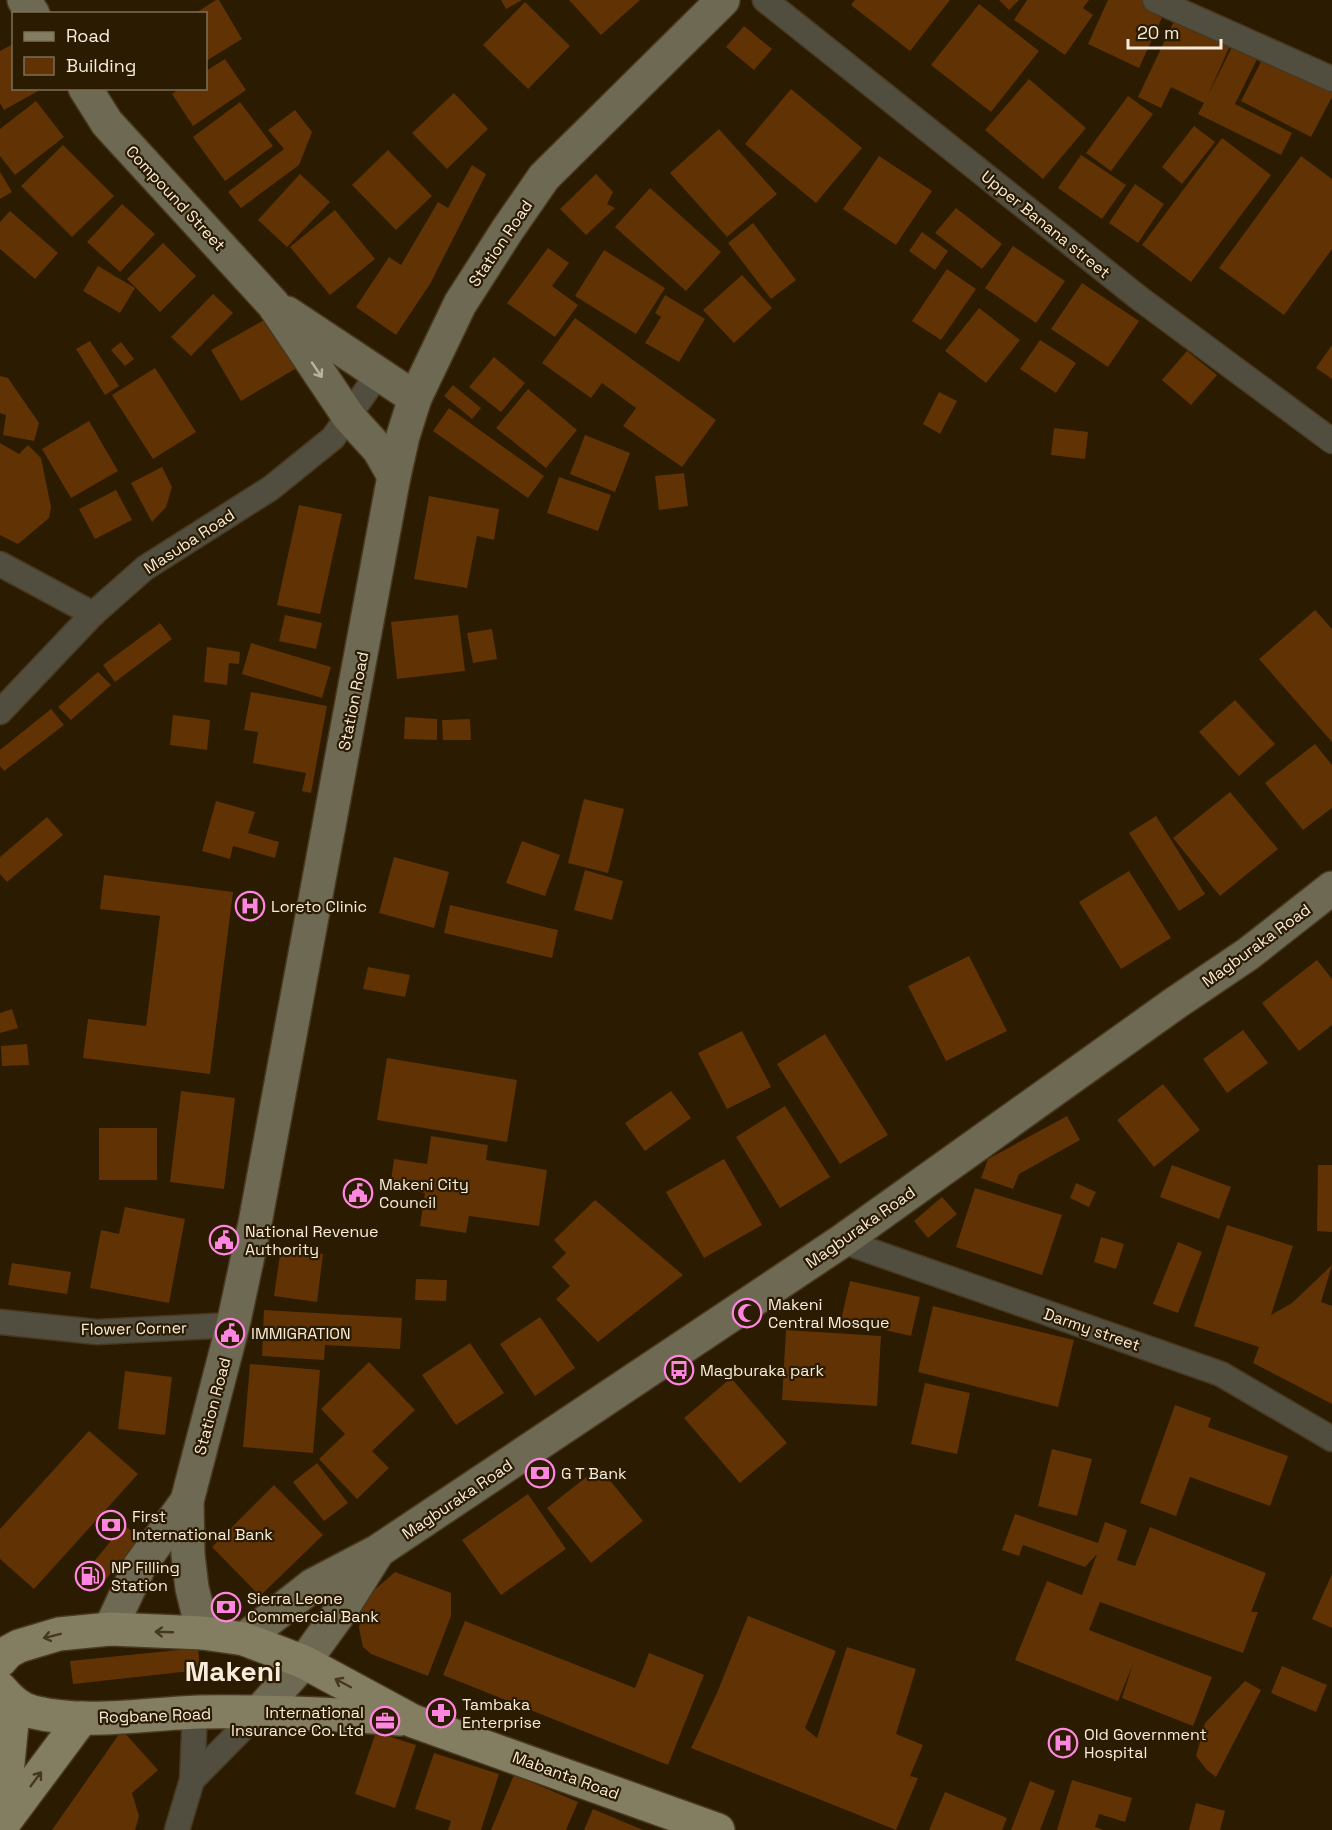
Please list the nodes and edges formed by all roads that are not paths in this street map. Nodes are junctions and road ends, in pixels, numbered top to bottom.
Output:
1 (723, 0) edge
2 (765, 0) edge
3 (1155, 0) edge
4 (1332, 80) edge
5 (85, 90) edge
6 (273, 304) junction
7 (378, 374) junction
8 (415, 398) junction
9 (349, 417) junction
10 (1332, 441) edge
11 (394, 476) junction
12 (0, 564) edge
13 (93, 614) junction
14 (0, 712) edge
15 (1332, 888) edge
16 (842, 1241) junction
17 (0, 1322) edge
18 (233, 1326) junction
19 (1332, 1439) edge
20 (187, 1501) junction
21 (378, 1551) junction
22 (110, 1629) junction
23 (203, 1633) junction
24 (244, 1639) junction
25 (6, 1650) edge
26 (304, 1662) junction
27 (7, 1696) edge
28 (260, 1711) junction
29 (195, 1712) junction
30 (82, 1718) junction
31 (413, 1720) junction
32 (192, 1780) junction
33 (1, 1827) edge
34 (177, 1830) edge
35 (718, 1830) edge

1 - 8 street, Station Road
2 - 10 street, Upper Banana street
3 - 4 street
5 - 6 street, Compound Street
6 - 7 street, Compound Street
6 -> 9 street, Compound Street
7 - 8 street, Compound Street
7 - 9 street, Masuba Road
8 - 11 street, Station Road
9 - 11 street, Compound Street
9 - 13 street, Masuba Road
11 - 18 street, Station Road
12 - 13 street
13 - 14 street, Masuba Road
15 - 16 street, Magburaka Road
16 - 19 street, Darmy street
16 - 21 street, Magburaka Road
17 - 18 street, Flower Corner
18 - 20 street, Station Road
20 - 22 street, Station Road
20 - 23 street, Station Road
21 - 24 street, Magburaka Road
21 - 26 street, Magburaka Road
23 -> 22 main road
22 -> 25 main road
23 - 24 main road
24 - 26 main road
26 - 28 street, Magburaka Road
31 -> 26 main road
27 - 30 main road
27 - 33 main road, Rogbane Road
28 - 29 main road, Rogbane Road
28 - 31 main road, Rogbane Road
28 - 32 street
29 - 30 main road, Rogbane Road
29 - 32 street
33 -> 30 main road, Rogbane Road
31 - 35 main road, Mabanta Road
32 - 34 street

